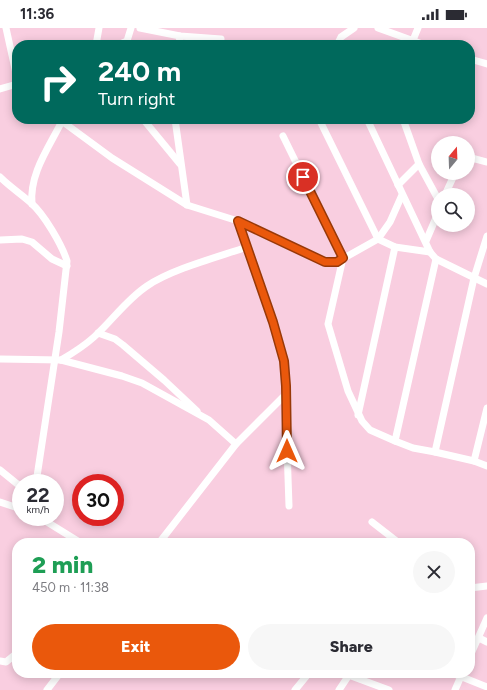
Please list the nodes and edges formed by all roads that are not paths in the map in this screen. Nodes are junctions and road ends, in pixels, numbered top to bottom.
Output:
1 (6, 28) edge
2 (99, 28) edge
3 (130, 28) edge
4 (140, 28) edge
5 (354, 28) edge
6 (378, 28) edge
7 (418, 28) edge
8 (180, 36) junction
9 (221, 39) dead end
10 (97, 40) edge
11 (128, 40) edge
12 (180, 40) edge
13 (340, 40) edge
14 (405, 40) edge
15 (413, 40) edge
16 (12, 55) edge
17 (475, 60) edge
18 (487, 64) edge
19 (12, 85) edge
20 (0, 89) edge
21 (59, 124) edge
22 (66, 124) edge
23 (147, 124) edge
24 (176, 124) edge
25 (321, 124) edge
26 (369, 124) edge
27 (405, 124) edge
28 (283, 136) dead end
29 (475, 159) edge
30 (487, 162) edge
31 (419, 164) junction
32 (181, 165) junction
33 (0, 177) edge
34 (398, 185) junction
35 (432, 188) edge
36 (402, 195) junction
37 (32, 204) junction
38 (187, 205) junction
39 (238, 221) junction
40 (431, 229) edge
41 (487, 236) edge
42 (378, 239) junction
43 (0, 240) edge
44 (426, 241) junction
45 (247, 247) junction
46 (395, 247) junction
47 (430, 252) junction
48 (343, 258) junction
49 (436, 259) junction
50 (67, 266) junction
51 (474, 278) junction
52 (487, 284) edge
53 (98, 333) junction
54 (0, 359) edge
55 (58, 360) junction
56 (286, 394) junction
57 (487, 408) edge
58 (200, 415) junction
59 (358, 415) junction
60 (395, 441) junction
61 (236, 444) junction
62 (435, 452) junction
63 (474, 461) junction
64 (487, 466) edge
65 (0, 470) edge
66 (38, 474) edge
67 (12, 480) edge
68 (0, 502) edge
69 (12, 506) edge
70 (289, 506) dead end
71 (372, 522) dead end
72 (54, 526) edge
73 (73, 538) edge
74 (163, 538) edge
75 (393, 538) edge
76 (487, 586) edge
77 (475, 587) edge
78 (487, 618) edge
79 (479, 638) junction
80 (487, 642) edge
81 (475, 646) edge
82 (12, 657) edge
83 (0, 662) edge
84 (56, 678) edge
85 (305, 678) edge
86 (344, 678) edge
87 (357, 678) edge
88 (460, 678) edge
89 (468, 678) edge
90 (487, 687) edge
91 (47, 690) edge
92 (295, 690) edge
93 (339, 690) edge
94 (389, 690) edge
95 (455, 690) edge

1 - 16 street
2 - 10 street
3 - 11 street
4 - 8 street
5 - 13 street
6 - 14 street
7 - 15 street
8 - 9 street
8 - 12 street
17 - 18 street
19 - 20 street
21 - 37 street
22 - 38 street
23 - 32 street
24 - 32 street
25 - 42 street
26 - 34 street
27 - 31 street
28 - 48 street
29 - 30 street
31 - 34 street
31 - 35 street
32 - 38 street
33 - 37 street
34 - 36 street
36 - 42 street
36 - 44 street
37 - 50 street
38 - 39 street
39 - 45 street
39 - 48 street
40 - 44 street
41 - 51 street
42 - 46 street
42 - 48 street
43 - 50 street
44 - 47 street
45 - 53 street
45 - 56 street
46 - 47 street
46 - 59 street
47 - 49 street
48 - 59 street
49 - 51 street
49 - 60 street
50 - 55 street
51 - 52 street
51 - 62 street
53 - 55 street
53 - 58 street
54 - 55 street
55 - 58 street
55 - 66 street
56 - 61 street
56 - 70 street
57 - 63 street
58 - 61 street
59 - 60 street
60 - 62 street
61 - 74 street
62 - 63 street
63 - 64 street
65 - 67 street
68 - 69 street
71 - 75 street
72 - 73 street
76 - 77 street
78 - 79 street
79 - 80 street
79 - 81 street
82 - 83 street
84 - 91 street
85 - 92 street
86 - 93 street
87 - 94 street
88 - 95 street
89 - 90 street

